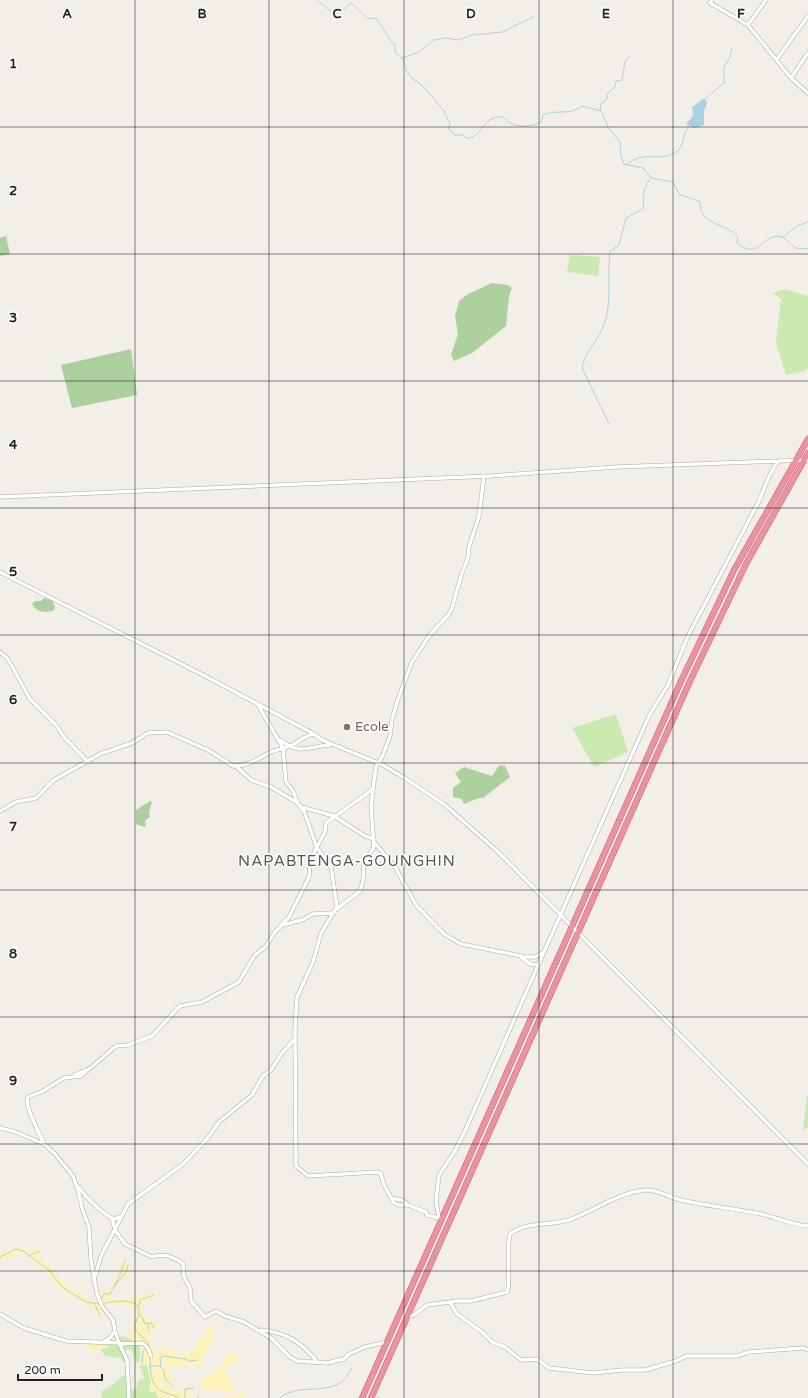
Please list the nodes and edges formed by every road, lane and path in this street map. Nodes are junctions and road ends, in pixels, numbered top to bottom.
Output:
1 (712, 0) edge
2 (766, 0) edge
3 (808, 16) edge
4 (748, 25) junction
5 (808, 53) edge
6 (777, 59) dead end
7 (791, 78) junction
8 (808, 93) edge
9 (808, 438) edge
10 (808, 453) edge
11 (806, 460) edge
12 (794, 461) junction
13 (778, 462) junction
14 (484, 476) junction
15 (0, 497) edge
16 (0, 572) edge
17 (0, 652) edge
18 (258, 704) junction
19 (314, 734) junction
20 (279, 740) junction
21 (332, 745) junction
22 (288, 747) junction
23 (283, 748) junction
24 (88, 762) junction
25 (378, 763) junction
26 (236, 766) junction
27 (373, 789) junction
28 (296, 802) junction
29 (301, 807) junction
30 (0, 811) edge
31 (334, 816) junction
32 (374, 841) junction
33 (317, 848) junction
34 (335, 896) junction
35 (348, 899) junction
36 (335, 911) junction
37 (560, 916) junction
38 (282, 926) junction
39 (572, 928) junction
40 (578, 934) junction
41 (544, 952) junction
42 (520, 956) junction
43 (538, 965) junction
44 (295, 1039) junction
45 (0, 1128) edge
46 (44, 1144) junction
47 (808, 1164) edge
48 (73, 1176) junction
49 (120, 1217) junction
50 (112, 1218) junction
51 (440, 1220) junction
52 (808, 1226) edge
53 (115, 1230) junction
54 (94, 1280) junction
55 (450, 1302) junction
56 (0, 1314) edge
57 (407, 1317) junction
58 (258, 1330) junction
59 (115, 1331) junction
60 (102, 1342) junction
61 (387, 1342) junction
62 (119, 1344) junction
63 (807, 1349) edge
64 (151, 1356) dead end
65 (317, 1362) junction
66 (129, 1398) edge
67 (362, 1398) edge
68 (371, 1398) edge

1 - 4 street
2 - 4 street
3 - 6 street
4 - 7 street
5 - 7 street
7 - 8 street
9 - 12 highway
10 - 11 highway
11 - 12 street
11 - 40 highway
12 - 13 street
12 - 39 highway
13 - 14 street
13 - 37 street
14 - 15 street
14 - 25 street
16 - 18 street
17 - 24 street
18 - 19 street
18 - 20 street
19 - 21 street
19 - 22 street
20 - 22 street
20 - 23 street
21 - 22 street
21 - 25 street
22 - 23 street
23 - 26 street
23 - 28 street
24 - 26 street
24 - 30 street
25 - 27 street
25 - 37 street
26 - 28 street
27 - 31 street
27 - 32 street
28 - 29 street
29 - 31 street
29 - 33 street
31 - 32 street
31 - 33 street
32 - 35 street
32 - 42 street
33 - 34 street
33 - 38 street
34 - 35 street
34 - 36 street
35 - 36 street
36 - 38 street
36 - 44 street
37 - 39 street
37 - 41 street
38 - 46 street
39 - 40 street
39 - 51 highway
40 - 47 street
40 - 57 highway
41 - 42 street
41 - 43 street
42 - 43 street
43 - 51 street
44 - 49 street
44 - 51 street
45 - 46 street
46 - 48 street
48 - 50 street
48 - 54 street
49 - 50 street
49 - 53 street
50 - 53 street
51 - 61 highway
52 - 55 street
53 - 54 street
53 - 58 street
54 - 59 street
55 - 57 street
55 - 63 street
56 - 60 street
57 - 68 highway
58 - 65 street
58 - 65 street
59 - 60 street
59 - 62 street
60 - 62 street
61 - 65 street
61 - 67 highway
62 - 64 street
62 - 66 street

